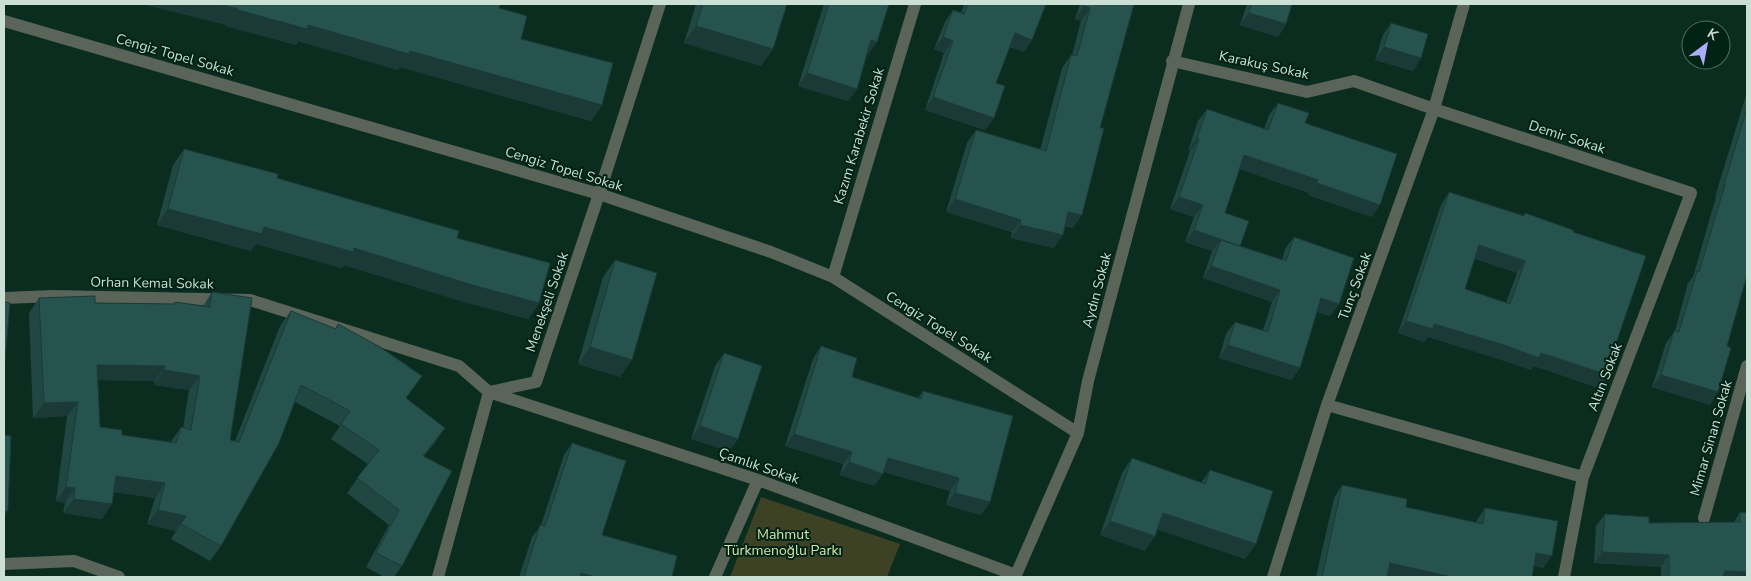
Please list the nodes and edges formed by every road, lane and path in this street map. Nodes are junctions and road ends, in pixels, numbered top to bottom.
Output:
1 (660, 4) edge
2 (915, 4) edge
3 (1189, 4) edge
4 (1464, 4) edge
5 (4, 21) edge
6 (1172, 61) junction
7 (1434, 109) junction
8 (1691, 193) joint
9 (599, 194) junction
10 (833, 277) junction
11 (4, 298) edge
12 (1747, 366) edge
13 (489, 392) junction
14 (1328, 406) junction
15 (1078, 433) junction
16 (1583, 477) junction
17 (758, 480) junction
18 (1704, 518) dead end
19 (4, 564) edge
20 (1016, 576) edge
21 (119, 577) edge
22 (438, 577) edge
23 (715, 577) edge
24 (1273, 577) edge
25 (1564, 577) edge

1 - 9 street, Menekşeli Sokak
2 - 10 street, Kazım Karabekir Sokak
3 - 6 street, Aydın Sokak
4 - 7 street, Tunç Sokak
5 - 9 street, Cengiz Topel Sokak
6 - 7 street, Karakuş Sokak
6 - 15 street, Aydın Sokak
7 - 8 street, Demir Sokak
7 - 14 street, Tunç Sokak
8 - 16 street, Altın Sokak
9 - 10 street, Cengiz Topel Sokak
9 - 13 street, Menekşeli Sokak
10 - 15 street, Cengiz Topel Sokak
11 - 13 street, Orhan Kemal Sokak
12 - 18 street, Mimar Sinan Sokak
13 - 17 street, Çamlık Sokak
13 - 22 street
14 - 16 street
14 - 24 street, Tunç Sokak
15 - 20 street, Aydın Sokak
16 - 25 street, Altın Sokak
17 - 20 street, Çamlık Sokak
17 - 23 street
19 - 21 street

